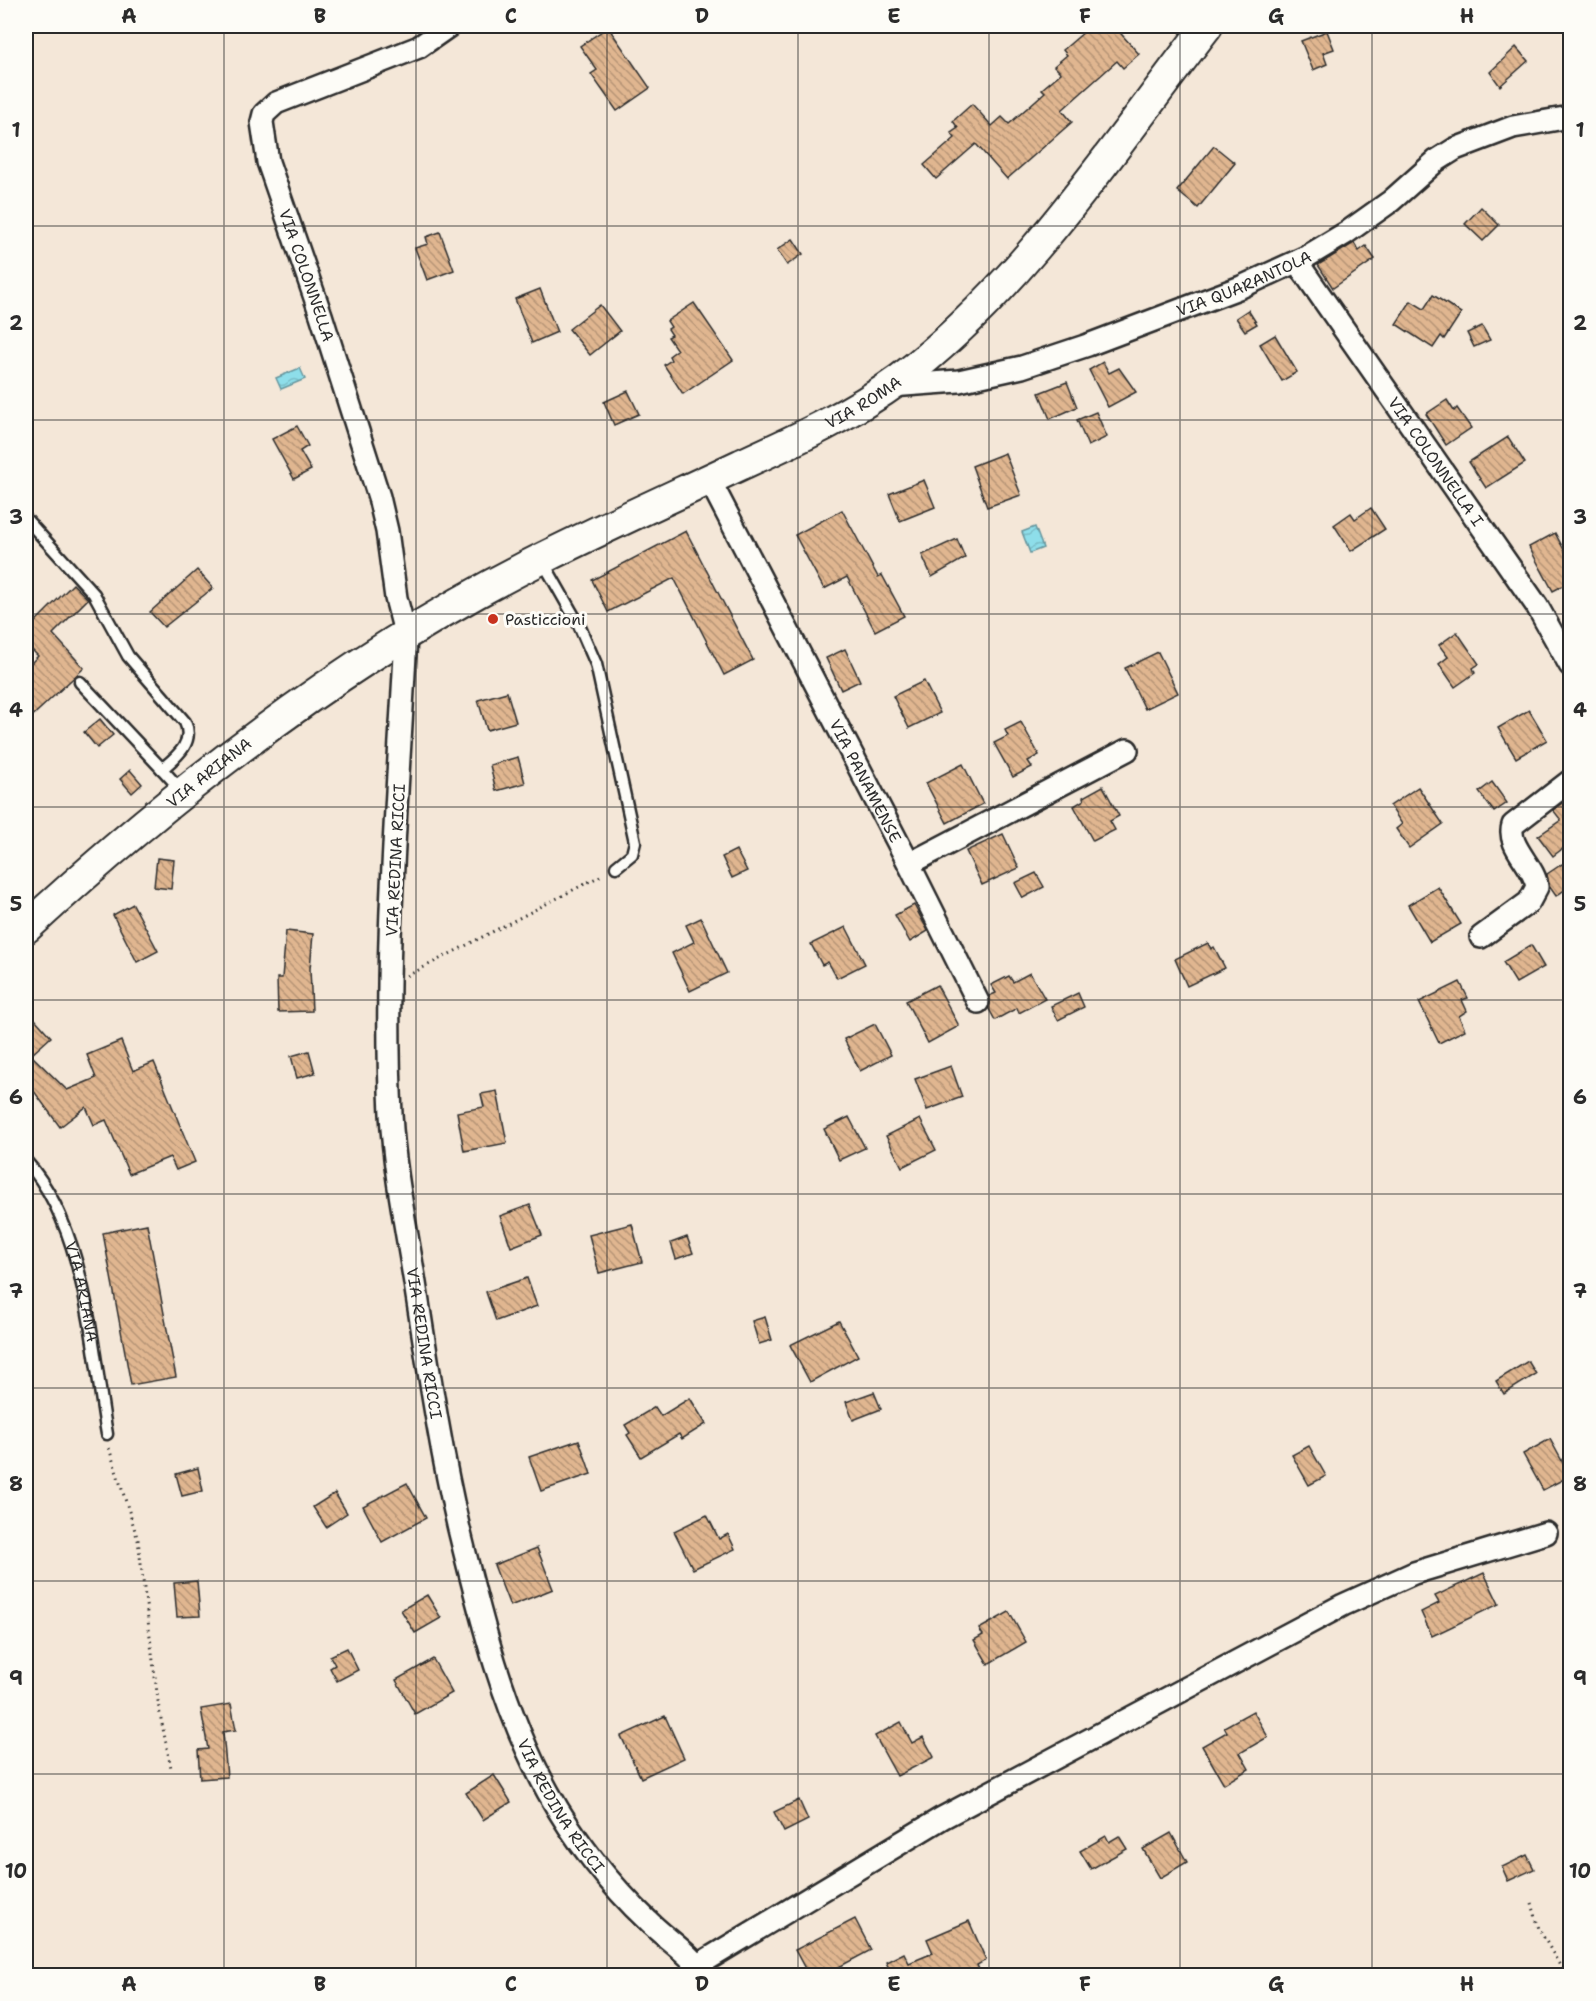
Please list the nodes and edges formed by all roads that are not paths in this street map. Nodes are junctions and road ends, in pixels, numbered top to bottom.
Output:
1 (449, 26) edge
2 (1207, 26) edge
3 (1570, 117) edge
4 (1297, 262) junction
5 (890, 386) junction
6 (709, 479) junction
7 (26, 519) edge
8 (541, 559) junction
9 (406, 636) junction
10 (1570, 665) edge
11 (80, 682) dead end
12 (1127, 750) dead end
13 (162, 769) junction
14 (1570, 781) edge
15 (183, 791) junction
16 (909, 864) junction
17 (616, 867) road end
18 (26, 928) edge
19 (1481, 936) dead end
20 (978, 1002) dead end
21 (26, 1161) edge
22 (107, 1434) road end
23 (1546, 1533) dead end
24 (701, 1970) edge

1 - 9 street, VIA COLONNELLA
2 - 5 main road, VIA ROMA
3 - 4 street, VIA QUARANTOLA
4 - 5 street, VIA QUARANTOLA
4 - 10 street, VIA COLONNELLA I
5 - 6 main road, VIA ROMA
6 - 8 main road, VIA ROMA
6 - 16 street, VIA PANAMENSE
7 - 13 lane
8 - 9 main road, VIA ROMA
8 - 17 lane
9 - 15 main road, VIA ARIANA
9 - 24 street, VIA REDINA RICCI
11 - 13 lane
12 - 16 street
13 - 15 lane
14 - 19 street
15 - 18 main road, VIA ARIANA
16 - 20 street, VIA PANAMENSE
21 - 22 lane, VIA ARIANA
23 - 24 street

